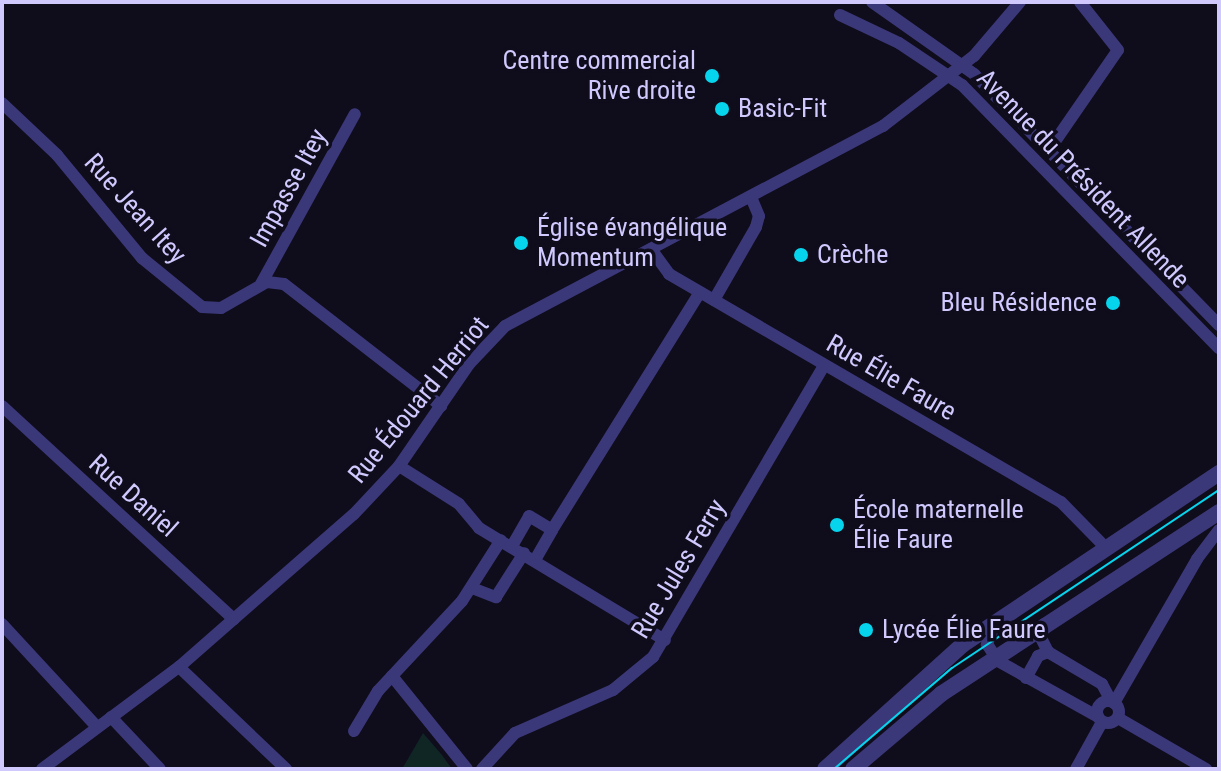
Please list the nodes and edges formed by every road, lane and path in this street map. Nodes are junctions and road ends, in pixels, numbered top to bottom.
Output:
1 (872, 2) edge
2 (1020, 2) edge
3 (1080, 2) edge
4 (840, 15) dead end
5 (963, 64) junction
6 (949, 75) junction
7 (2, 103) edge
8 (355, 114) dead end
9 (1049, 150) junction
10 (751, 197) junction
11 (651, 249) junction
12 (261, 284) junction
13 (700, 292) junction
14 (714, 300) junction
15 (1219, 325) edge
16 (1219, 348) edge
17 (824, 365) junction
18 (2, 406) edge
19 (441, 406) junction
20 (399, 466) junction
21 (1219, 473) edge
22 (1219, 512) edge
23 (552, 530) junction
24 (1219, 530) edge
25 (507, 543) junction
26 (1107, 549) junction
27 (529, 557) junction
28 (472, 588) junction
29 (234, 619) junction
30 (997, 622) junction
31 (1044, 622) junction
32 (2, 624) edge
33 (665, 640) junction
34 (1048, 652) junction
35 (995, 657) junction
36 (179, 667) junction
37 (392, 676) junction
38 (1026, 678) junction
39 (1113, 702) junction
40 (111, 717) junction
41 (1118, 718) junction
42 (1100, 719) junction
43 (97, 727) junction
44 (354, 731) dead end
45 (42, 769) edge
46 (160, 769) edge
47 (286, 769) edge
48 (467, 769) edge
49 (482, 769) edge
50 (825, 769) edge
51 (853, 769) edge
52 (1076, 769) edge
53 (1206, 769) edge

1 - 5 street, Avenue du Président Allende
2 - 5 street, Rue Édouard Herriot
3 - 9 street
4 - 6 street, Avenue du Président Allende
5 - 6 street, Rue Édouard Herriot
5 - 9 street, Avenue du Président Allende
6 - 10 street, Rue Édouard Herriot
6 - 16 street, Avenue du Président Allende
7 - 12 street, Rue Jean Itey
8 - 12 street, Impasse Itey
9 - 15 street, Avenue du Président Allende
10 - 11 street, Rue Édouard Herriot
10 - 14 street
11 - 13 street, Rue Élie Faure
11 - 19 street, Rue Édouard Herriot
12 - 19 street
13 - 14 street, Rue Élie Faure
13 - 23 street
14 - 17 street, Rue Élie Faure
17 - 26 street, Rue Élie Faure
17 - 33 street, Rue Jules Ferry
18 - 29 street, Rue Daniel
19 - 20 street, Rue Édouard Herriot
20 - 25 street
20 - 29 street, Rue Édouard Herriot
21 - 26 street
22 - 31 street
23 - 25 street
23 - 27 street
24 - 39 street
25 - 27 street
25 - 28 street
26 - 30 street
27 - 28 street
27 - 33 street
28 - 37 street
29 - 36 street, Rue Édouard Herriot
30 - 35 street
30 - 50 street
31 - 34 street
31 - 35 street
32 - 43 street
33 - 49 street, Rue Jules Ferry
34 - 38 street
34 - 39 street
35 - 38 street
35 - 51 street
36 - 40 street, Rue Édouard Herriot
36 - 47 street
37 - 44 street
37 - 48 street
38 - 42 street
39 - 41 street
39 - 42 street
40 - 43 street, Rue Édouard Herriot
40 - 46 street
41 - 42 street
41 - 53 street
42 - 52 street
43 - 45 street, Rue Édouard Herriot

